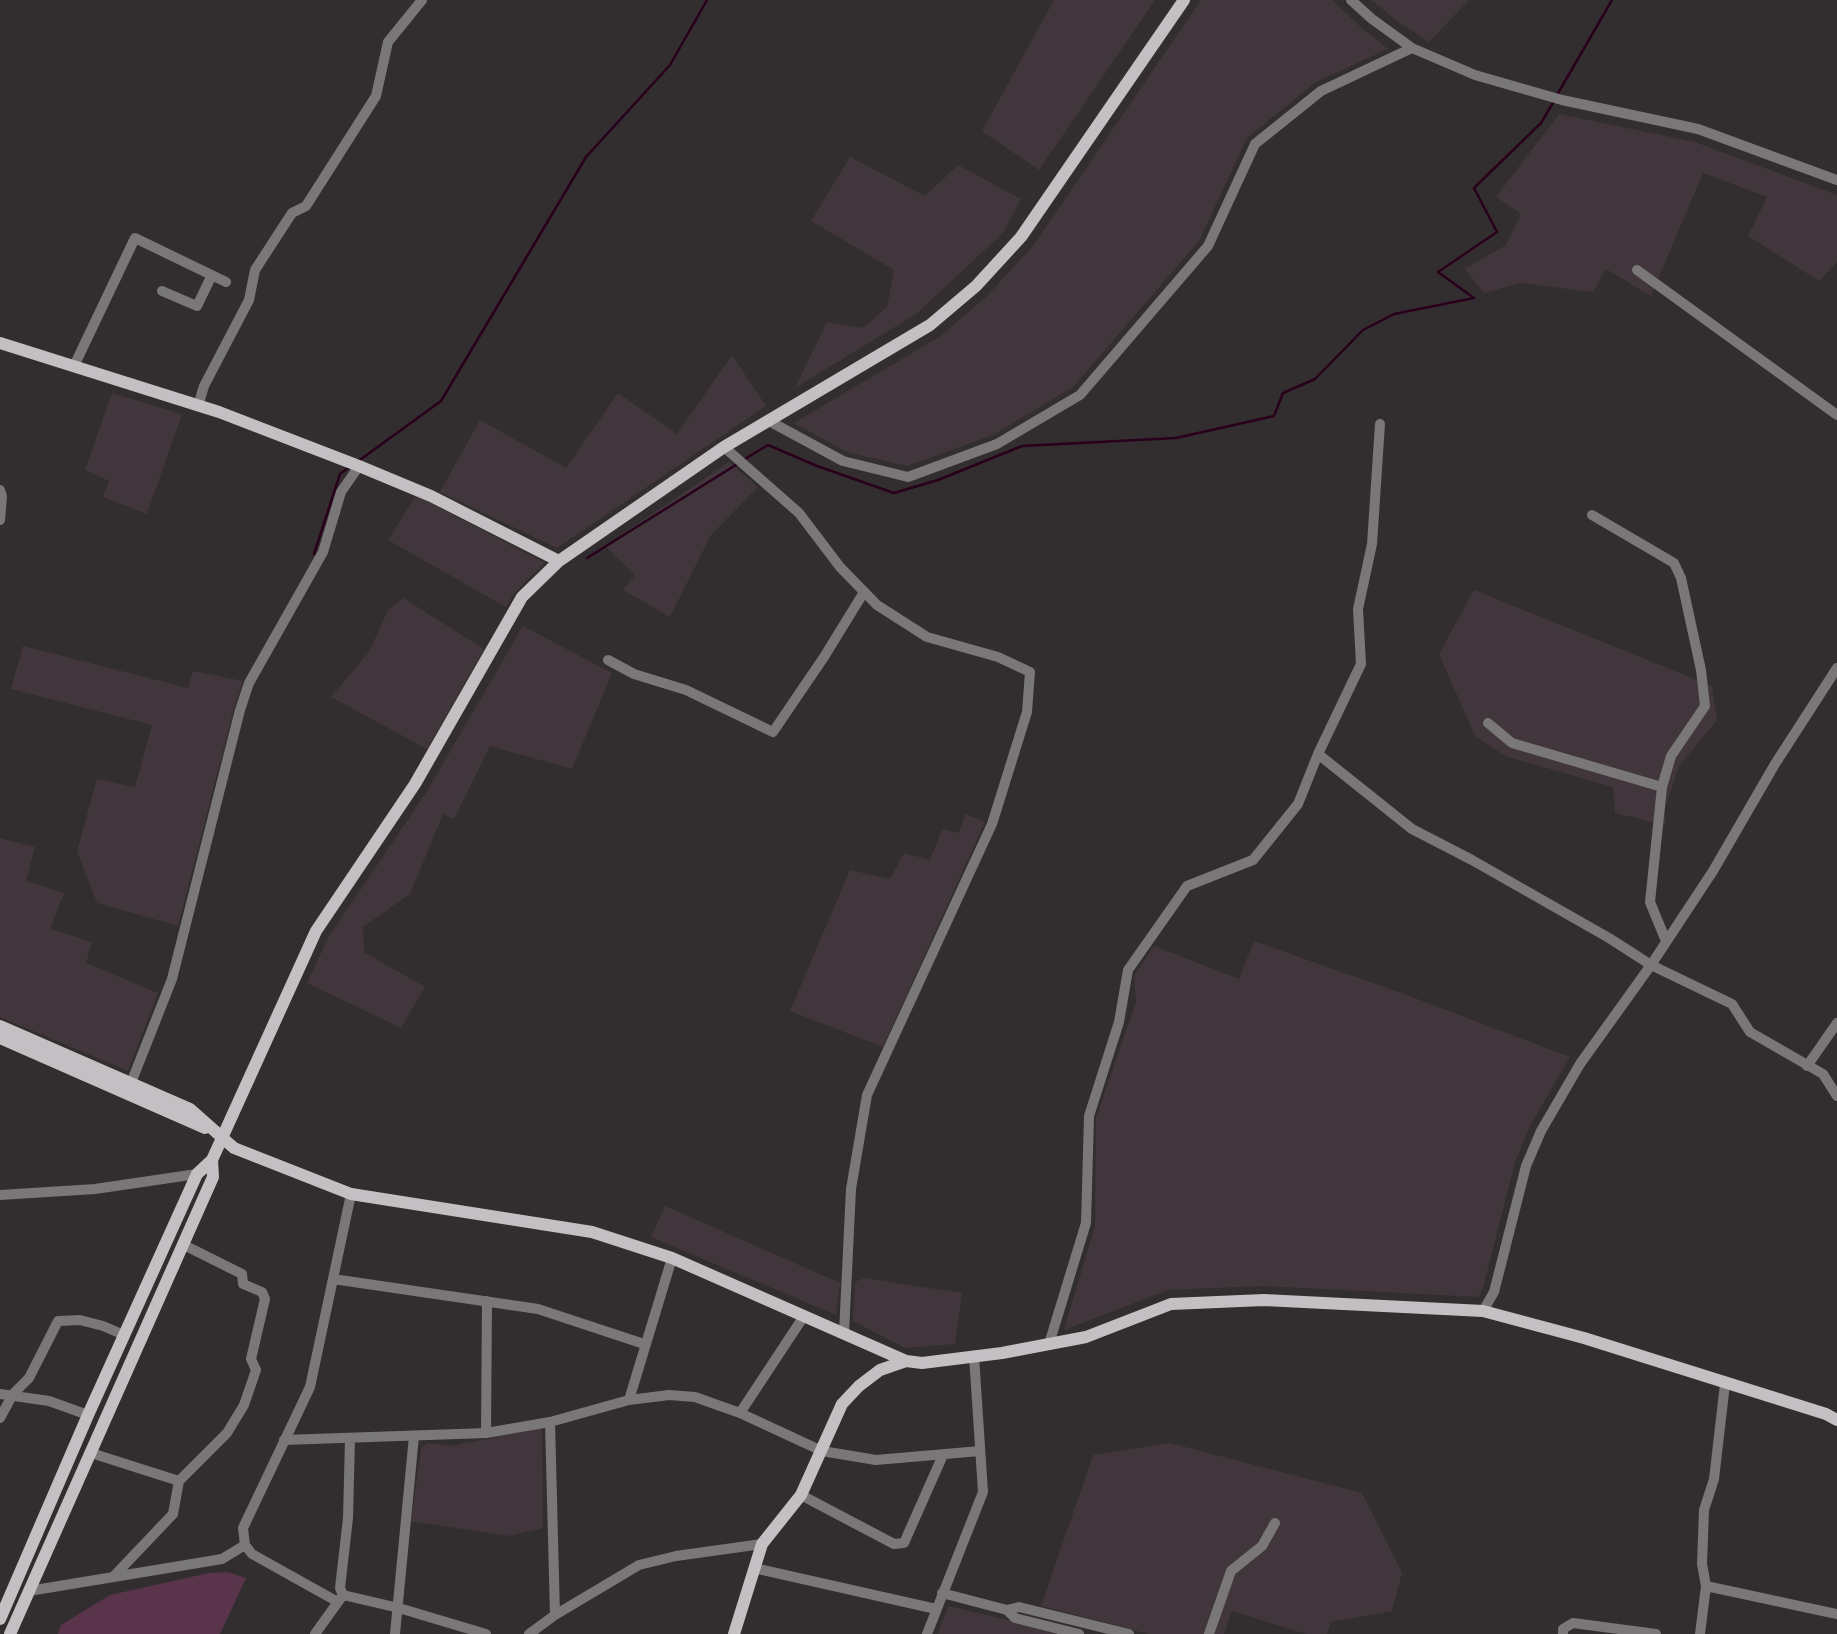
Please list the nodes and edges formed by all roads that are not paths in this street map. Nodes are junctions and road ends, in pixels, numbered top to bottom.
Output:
1 (422, 0) edge
2 (1184, 0) edge
3 (1351, 0) edge
4 (1412, 48) junction
5 (1837, 180) edge
6 (1637, 270) dead end
7 (212, 275) junction
8 (226, 282) dead end
9 (162, 291) dead end
10 (0, 343) edge
11 (74, 366) junction
12 (198, 406) junction
13 (1837, 415) edge
14 (769, 421) junction
15 (1380, 424) dead end
16 (724, 447) junction
17 (359, 466) junction
18 (0, 490) edge
19 (1592, 515) dead end
20 (0, 520) edge
21 (559, 561) junction
22 (864, 592) junction
23 (608, 660) dead end
24 (1837, 668) edge
25 (1488, 723) dead end
26 (1318, 754) junction
27 (1662, 788) junction
28 (1666, 941) junction
29 (1651, 965) junction
30 (1837, 1023) edge
31 (0, 1026) edge
32 (0, 1038) edge
33 (1807, 1066) junction
34 (131, 1083) junction
35 (1837, 1096) edge
36 (221, 1136) junction
37 (212, 1160) junction
38 (197, 1174) junction
39 (351, 1194) junction
40 (0, 1195) edge
41 (184, 1245) junction
42 (672, 1258) junction
43 (333, 1279) junction
44 (487, 1301) junction
45 (1483, 1311) junction
46 (804, 1315) junction
47 (844, 1333) junction
48 (124, 1335) junction
49 (644, 1344) junction
50 (1049, 1344) junction
51 (974, 1356) junction
52 (906, 1361) junction
53 (1725, 1384) junction
54 (0, 1394) edge
55 (13, 1395) junction
56 (628, 1401) junction
57 (740, 1413) junction
58 (88, 1415) junction
59 (0, 1418) edge
60 (1837, 1420) edge
61 (550, 1422) junction
62 (486, 1433) junction
63 (414, 1436) junction
64 (350, 1438) junction
65 (284, 1440) junction
66 (822, 1451) junction
67 (980, 1451) junction
68 (91, 1453) junction
69 (943, 1455) junction
70 (179, 1481) junction
71 (801, 1495) junction
72 (1275, 1523) dead end
73 (762, 1544) junction
74 (245, 1545) junction
75 (754, 1568) junction
76 (116, 1575) junction
77 (1706, 1586) junction
78 (29, 1591) junction
79 (942, 1593) junction
80 (341, 1598) junction
81 (399, 1608) junction
82 (936, 1609) junction
83 (1007, 1610) junction
84 (1837, 1614) edge
85 (555, 1615) junction
86 (0, 1619) edge
87 (10, 1634) edge
88 (315, 1634) edge
89 (395, 1634) edge
90 (486, 1634) edge
91 (530, 1634) edge
92 (734, 1634) edge
93 (928, 1634) edge
94 (1079, 1634) edge
95 (1129, 1634) edge
96 (1209, 1634) edge
97 (1563, 1634) edge
98 (1656, 1634) edge
99 (1700, 1634) edge

1 - 12 street
2 - 14 main road
3 - 4 street
4 - 5 street
4 - 14 street
6 - 13 street
7 - 8 street
7 - 9 street
7 - 11 street
10 - 11 main road
11 - 12 main road
12 - 17 main road
14 - 16 main road
15 - 26 street
16 - 21 main road
16 - 22 street
17 - 21 main road
17 - 34 street
18 - 20 street
19 - 27 street
21 - 36 main road
22 - 23 street
22 - 47 street
24 - 28 street
25 - 27 street
26 - 29 street
26 - 50 street
27 - 28 street
28 - 29 street
29 - 33 street
29 - 45 street
30 - 33 street
31 - 34 main road
32 - 36 main road
33 - 35 street
34 - 36 main road
36 - 37 main road
36 - 39 main road
37 - 38 main road
37 - 41 main road
38 - 40 street
38 - 48 main road
39 - 42 main road
39 - 43 street
41 - 68 main road
41 - 70 street
42 - 46 main road
42 - 49 street
43 - 44 street
43 - 65 street
44 - 49 street
44 - 62 street
45 - 50 main road
45 - 53 main road
46 - 47 main road
46 - 57 street
47 - 52 main road
48 - 55 street
48 - 58 main road
49 - 56 street
50 - 51 main road
51 - 52 main road
51 - 67 street
52 - 66 main road
53 - 60 main road
53 - 77 street
54 - 55 street
55 - 58 street
55 - 59 street
56 - 57 street
56 - 61 street
57 - 66 street
58 - 86 main road
61 - 62 street
61 - 85 street
62 - 63 street
63 - 64 street
63 - 81 street
64 - 65 street
64 - 80 street
65 - 74 street
66 - 69 street
66 - 71 main road
67 - 69 street
67 - 79 street
68 - 70 street
68 - 78 main road
69 - 71 street
70 - 76 street
71 - 73 main road
72 - 96 street
73 - 75 main road
73 - 85 street
74 - 76 street
74 - 80 street
75 - 82 street
75 - 92 main road
76 - 78 street
77 - 84 street
77 - 99 street
78 - 87 main road
79 - 82 street
79 - 83 street
80 - 81 street
80 - 88 street
81 - 89 street
81 - 90 street
82 - 93 street
83 - 94 street
83 - 95 street
85 - 91 street
97 - 98 street

